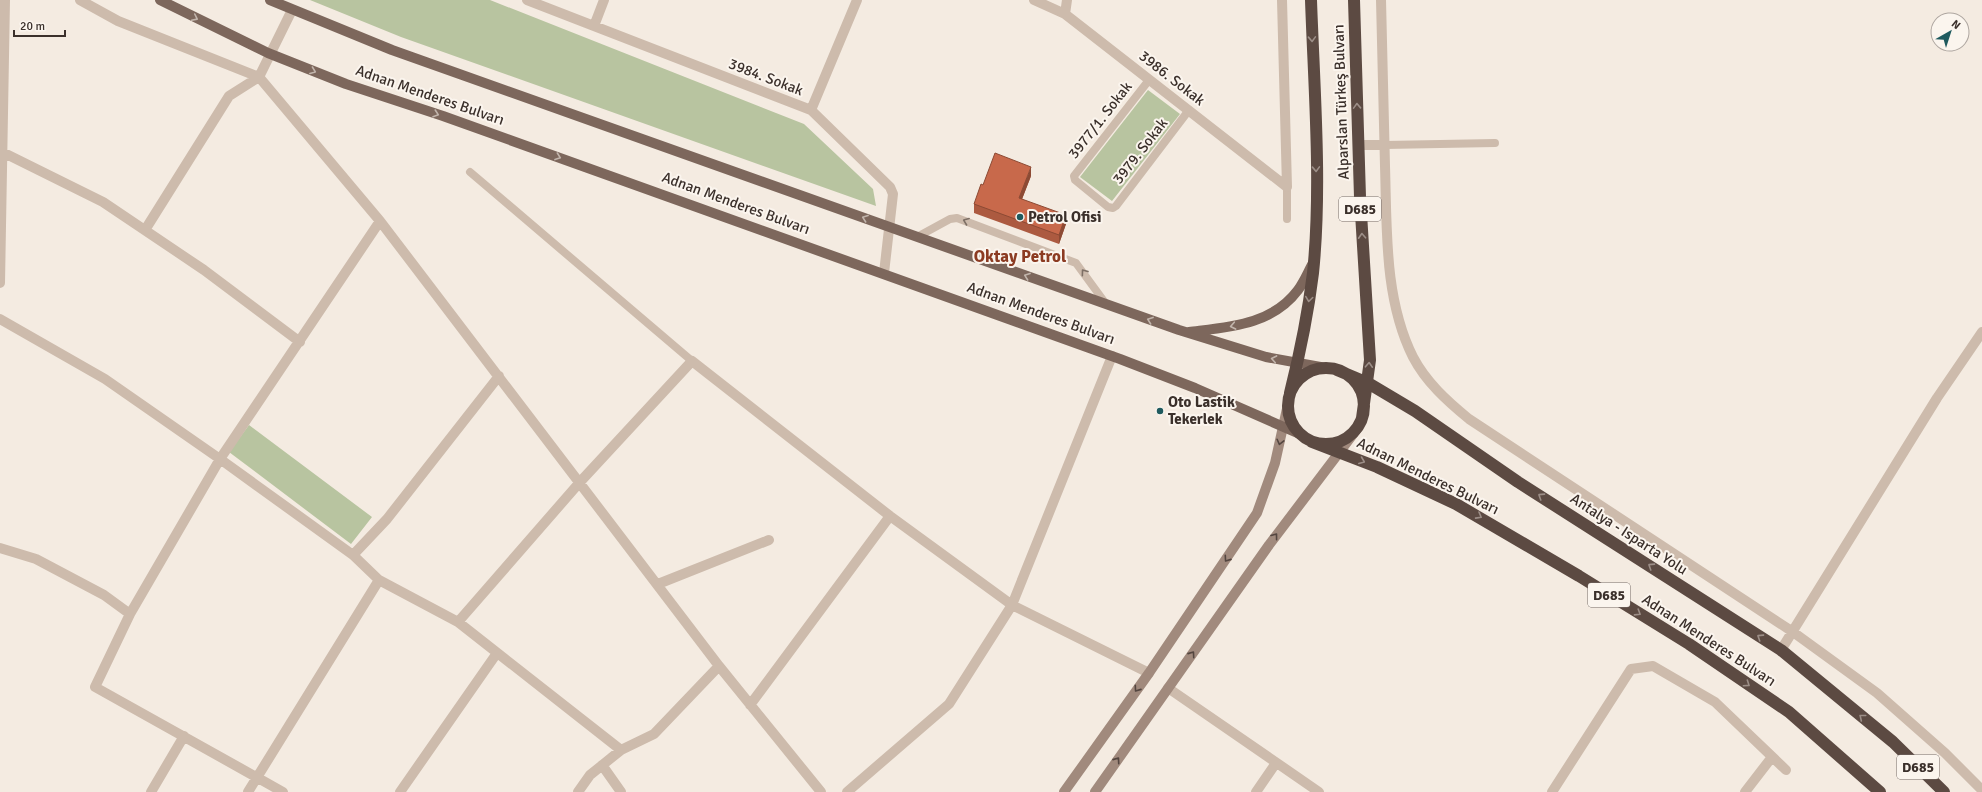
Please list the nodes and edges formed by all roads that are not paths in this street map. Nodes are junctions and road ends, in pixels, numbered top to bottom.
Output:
1 (5, 0) edge
2 (80, 0) edge
3 (160, 0) edge
4 (270, 0) edge
5 (527, 0) edge
6 (604, 0) edge
7 (857, 0) edge
8 (1034, 0) edge
9 (1067, 0) edge
10 (1282, 0) edge
11 (1311, 0) edge
12 (1354, 0) edge
13 (1381, 0) edge
14 (292, 10) junction
15 (1065, 14) junction
16 (594, 26) junction
17 (270, 54) junction
18 (259, 77) junction
19 (1149, 80) junction
20 (810, 110) junction
21 (1189, 110) junction
22 (1495, 144) dead end
23 (1358, 145) junction
24 (1385, 145) junction
25 (1, 152) edge
26 (470, 172) dead end
27 (1287, 187) junction
28 (1112, 208) joint
29 (1288, 219) dead end
30 (380, 221) junction
31 (890, 227) junction
32 (145, 230) junction
33 (917, 237) junction
34 (1314, 261) junction
35 (884, 273) junction
36 (0, 283) edge
37 (1106, 304) junction
38 (0, 319) edge
39 (1185, 332) junction
40 (1982, 332) edge
41 (300, 342) junction
42 (1112, 356) junction
43 (692, 361) junction
44 (1297, 364) junction
45 (1332, 369) junction
46 (498, 376) junction
47 (1368, 383) junction
48 (1289, 398) junction
49 (1359, 423) junction
50 (1284, 426) junction
51 (1307, 439) junction
52 (1340, 452) junction
53 (220, 459) junction
54 (580, 482) junction
55 (890, 516) junction
56 (769, 540) dead end
57 (0, 548) edge
58 (353, 555) junction
59 (380, 580) junction
60 (658, 584) junction
61 (1012, 605) junction
62 (130, 614) junction
63 (458, 622) junction
64 (1793, 632) junction
65 (1781, 650) junction
66 (497, 653) junction
67 (719, 666) junction
68 (1148, 674) junction
69 (1168, 688) junction
70 (750, 705) junction
71 (184, 736) junction
72 (621, 750) junction
73 (1772, 757) junction
74 (1276, 763) junction
75 (602, 766) junction
76 (1786, 770) dead end
77 (257, 777) junction
78 (1982, 790) edge
79 (151, 792) edge
80 (248, 792) edge
81 (283, 792) edge
82 (400, 792) edge
83 (578, 792) edge
84 (621, 792) edge
85 (821, 792) edge
86 (847, 792) edge
87 (1064, 792) edge
88 (1095, 792) edge
89 (1256, 792) edge
90 (1318, 792) edge
91 (1552, 792) edge
92 (1745, 792) edge
93 (1880, 792) edge
94 (1944, 792) edge

1 - 25 street
2 - 18 street
3 -> 17 main road, Adnan Menderes Bulvarı
4 - 14 main road, Adnan Menderes Bulvarı
5 - 16 street, 3984. Sokak
6 - 16 street
7 - 20 street
8 - 15 street, 3986. Sokak
9 - 15 street
10 - 27 street
11 -> 34 highway, Alparslan Türkeş Bulvarı
23 -> 12 highway, Alparslan Türkeş Bulvarı / D685
13 - 24 street
14 - 17 street
31 -> 14 main road, Adnan Menderes Bulvarı
15 - 19 street, 3986. Sokak
16 - 20 street, 3984. Sokak
17 - 18 street
17 -> 35 main road, Adnan Menderes Bulvarı
18 - 30 street
18 - 32 street
19 - 21 street, 3986. Sokak
19 - 28 lane, 3977/1. Sokak
20 - 31 street, 3984. Sokak
21 - 27 street, 3986. Sokak
21 - 28 lane, 3979. Sokak
22 - 24 lane
23 - 24 street
47 -> 23 highway, Alparslan Türkeş Bulvarı / D685
24 - 64 street
25 - 32 street
25 - 36 street
26 - 43 lane
27 - 29 lane
30 - 41 street
30 - 46 street
31 - 33 main road, Adnan Menderes Bulvarı
31 - 35 street, 3984. Sokak
32 - 41 street
37 -> 33 main road, Adnan Menderes Bulvarı
37 -> 33 lane
34 -> 39 main road
34 -> 44 highway, Alparslan Türkeş Bulvarı
35 - 42 main road, Adnan Menderes Bulvarı
39 -> 37 main road, Adnan Menderes Bulvarı
38 - 53 street
44 -> 39 main road, Adnan Menderes Bulvarı
40 - 64 street
41 - 53 street
42 - 50 main road, Adnan Menderes Bulvarı
42 - 61 street
43 - 54 street
43 - 55 street
44 - 45 main road, Adnan Menderes Bulvarı
44 - 48 highway, Alparslan Türkeş Bulvarı
45 - 47 highway, Antalya - Isparta Yolu / D685
45 - 48 highway
45 - 49 highway
46 - 54 street
46 - 58 street
47 - 49 highway, Alparslan Türkeş Bulvarı / D685
65 -> 47 highway, Antalya - Isparta Yolu / D685
48 - 50 main road
48 - 51 highway
49 - 51 highway
49 - 52 main road
50 - 51 main road, Adnan Menderes Bulvarı
50 -> 68 main road
51 - 52 highway, Adnan Menderes Bulvarı / D685
69 -> 52 main road
52 -> 93 highway, Adnan Menderes Bulvarı / D685
53 - 58 street
53 - 62 street
54 - 60 street
54 - 63 street
55 - 61 street
55 - 70 street
56 - 60 street
57 - 62 street
58 - 59 street
59 - 63 street
59 - 77 street
60 - 67 street
61 - 68 street
61 - 86 street
62 - 71 street
63 - 66 street
64 - 65 street
64 - 78 street
94 -> 65 highway, Antalya - Isparta Yolu / D685
66 - 72 street
66 - 82 street
67 - 70 street
67 - 72 street
68 -> 87 main road
69 - 74 street
88 -> 69 main road
70 - 85 street
71 - 77 street
71 - 79 street
72 - 75 street
73 - 76 street
73 - 91 street
73 - 92 street
74 - 89 street
74 - 90 street
75 - 83 street
75 - 84 street
77 - 80 street
77 - 81 street

